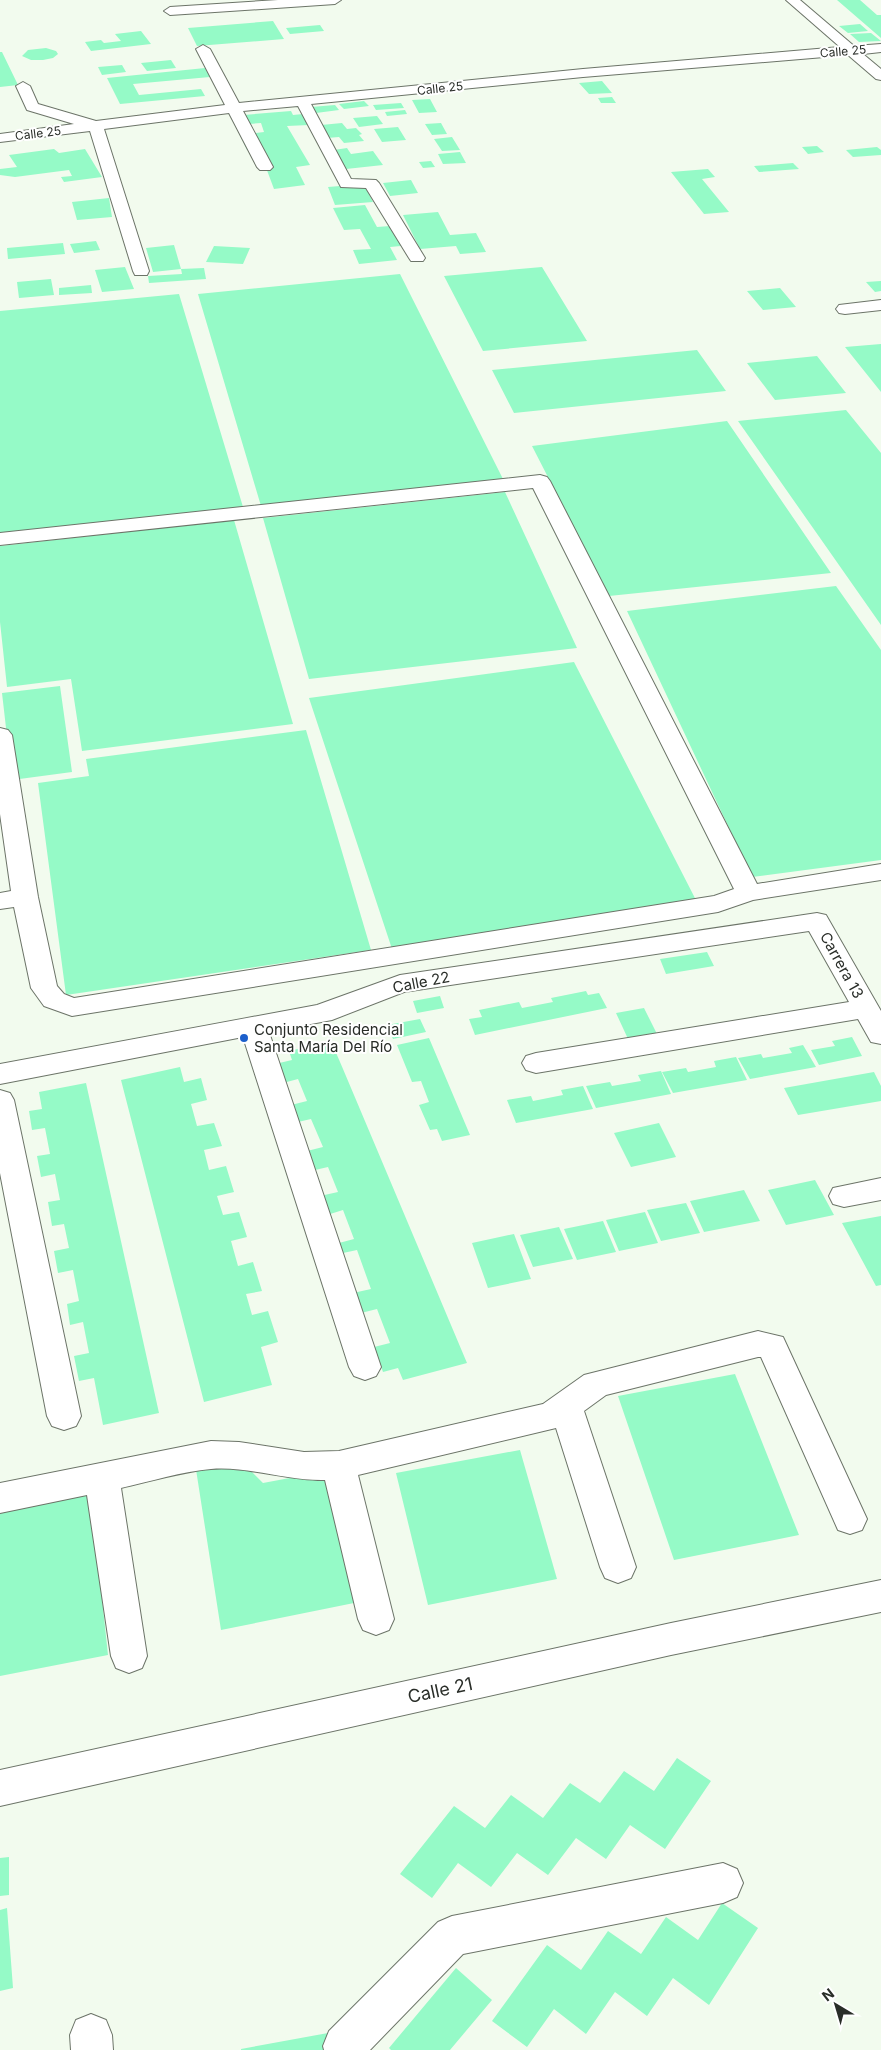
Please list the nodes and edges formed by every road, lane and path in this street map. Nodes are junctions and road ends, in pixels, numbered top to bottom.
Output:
1 (336, 0) edge
2 (792, 0) edge
3 (170, 11) dead end
4 (203, 48) dead end
5 (881, 48) edge
6 (853, 50) junction
7 (881, 76) edge
8 (23, 86) dead end
9 (303, 102) junction
10 (234, 108) junction
11 (96, 126) junction
12 (0, 138) edge
13 (265, 167) dead end
14 (417, 258) dead end
15 (141, 271) dead end
16 (881, 305) edge
17 (844, 309) dead end
18 (0, 538) edge
19 (0, 735) edge
20 (881, 872) edge
21 (749, 893) junction
22 (12, 899) edge
23 (817, 921) joint
24 (866, 1008) junction
25 (253, 1026) junction
26 (881, 1035) edge
27 (536, 1063) dead end
28 (0, 1074) edge
29 (0, 1100) edge
30 (881, 1189) edge
31 (844, 1196) dead end
32 (365, 1367) dead end
33 (566, 1406) junction
34 (64, 1416) dead end
35 (339, 1465) junction
36 (102, 1478) junction
37 (0, 1498) edge
38 (850, 1519) dead end
39 (618, 1567) dead end
40 (881, 1596) edge
41 (376, 1619) dead end
42 (129, 1656) dead end
43 (0, 1788) edge
44 (723, 1883) dead end
45 (345, 2050) edge

1 - 3 street
2 - 6 street
4 - 10 street
5 - 6 street, Calle 25
6 - 7 street
6 - 9 street, Calle 25
8 - 11 street
9 - 10 street, Calle 25
9 - 14 street
10 - 11 street, Calle 25
10 - 13 street
11 - 12 street, Calle 25
11 - 15 street
16 - 17 street
18 - 21 street
19 - 22 street
20 - 21 street
21 - 22 street
23 - 24 street, Carrera 13
23 - 25 street, Calle 22
24 - 26 street, Carrera 13
24 - 27 street
25 - 28 street, Calle 22
25 - 32 street
29 - 34 street
30 - 31 street
33 - 35 street
33 - 38 street
33 - 39 street
35 - 36 street
35 - 41 street
36 - 37 street
36 - 42 street
40 - 43 street, Calle 21
44 - 45 street

